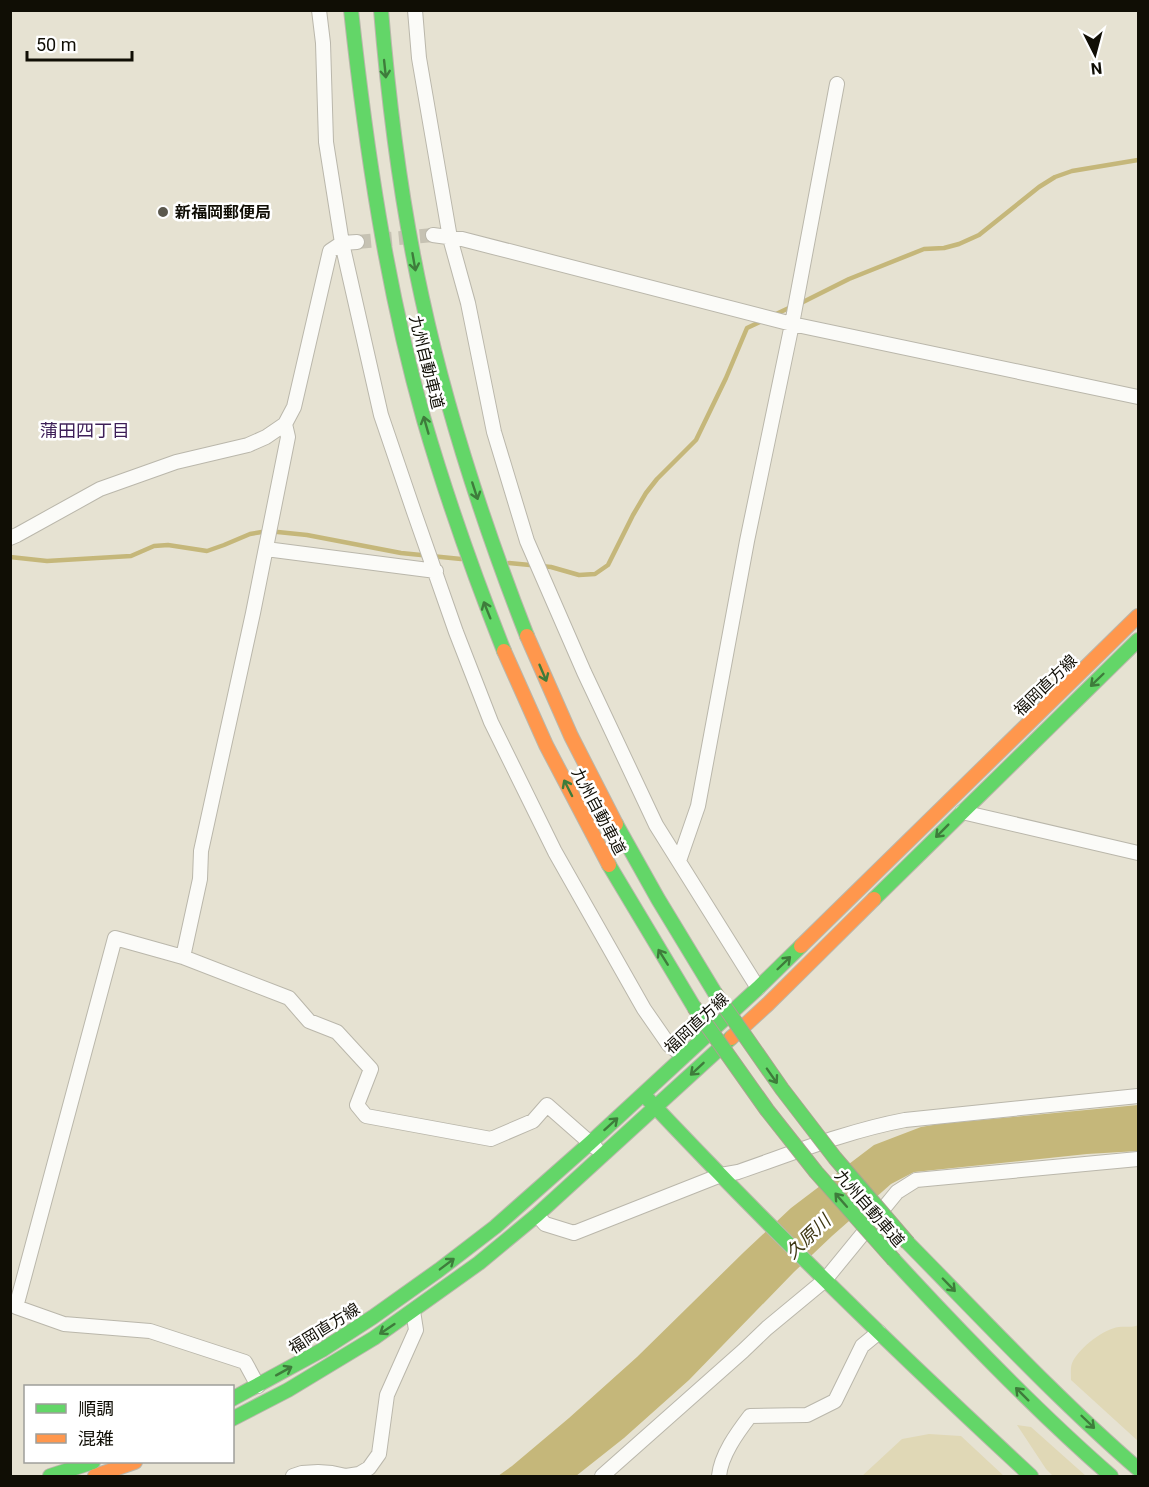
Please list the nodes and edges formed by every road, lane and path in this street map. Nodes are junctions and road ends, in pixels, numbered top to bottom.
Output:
1 (319, 10) edge
2 (351, 10) edge
3 (381, 10) edge
4 (415, 10) edge
5 (837, 84) dead end
6 (433, 235) tunnel mouth
7 (450, 238) junction
8 (357, 242) tunnel mouth
9 (342, 243) junction
10 (792, 324) junction
11 (1138, 397) edge
12 (285, 424) junction
13 (10, 538) edge
14 (266, 549) junction
15 (436, 571) junction
16 (1138, 616) edge
17 (1138, 639) edge
18 (962, 812) junction
19 (1138, 853) edge
20 (679, 861) junction
21 (183, 957) junction
22 (758, 988) junction
23 (684, 1056) junction
24 (643, 1094) junction
25 (1138, 1096) edge
26 (656, 1108) junction
27 (590, 1143) junction
28 (604, 1154) junction
29 (1138, 1159) edge
30 (722, 1175) junction
31 (537, 1215) junction
32 (825, 1280) junction
33 (413, 1311) junction
34 (879, 1332) junction
35 (258, 1386) junction
36 (234, 1398) edge
37 (234, 1418) edge
38 (87, 1463) edge
39 (130, 1463) edge
40 (1138, 1469) edge
41 (50, 1476) edge
42 (95, 1476) edge
43 (293, 1476) edge
44 (602, 1476) edge
45 (720, 1476) edge
46 (1030, 1476) edge
47 (1111, 1476) edge

1 - 9 street
47 -> 2 main road, 九州自動車道, bridge
3 -> 40 main road, 九州自動車道, bridge
4 - 7 street
5 - 10 street
6 - 7 street
7 - 10 street
7 - 20 street
8 - 9 street
9 - 12 street
9 - 15 street
10 - 11 street
10 - 20 street
12 - 13 street
12 - 14 street
14 - 15 street
14 - 21 street
15 - 23 street
22 -> 16 main road, 福岡直方線
17 -> 18 main road, 福岡直方線
18 - 19 street
18 -> 26 main road, 福岡直方線
20 - 22 street
21 - 27 street
21 - 35 street
22 - 23 main road, 福岡直方線
23 - 24 main road, 福岡直方線
24 - 26 main road
27 -> 24 main road, 福岡直方線
25 - 30 street
26 - 28 main road, 福岡直方線
26 - 30 main road
27 - 28 street
35 -> 27 main road, 福岡直方線
28 - 31 main road, 福岡直方線
29 - 32 street
30 - 31 street
30 - 32 main road
31 - 33 main road, 福岡直方線
32 - 34 main road
32 - 44 street
33 -> 37 main road, 福岡直方線
33 - 43 street
34 - 45 street
34 - 46 main road
35 - 36 main road, 福岡直方線
38 - 41 main road
39 - 42 main road

